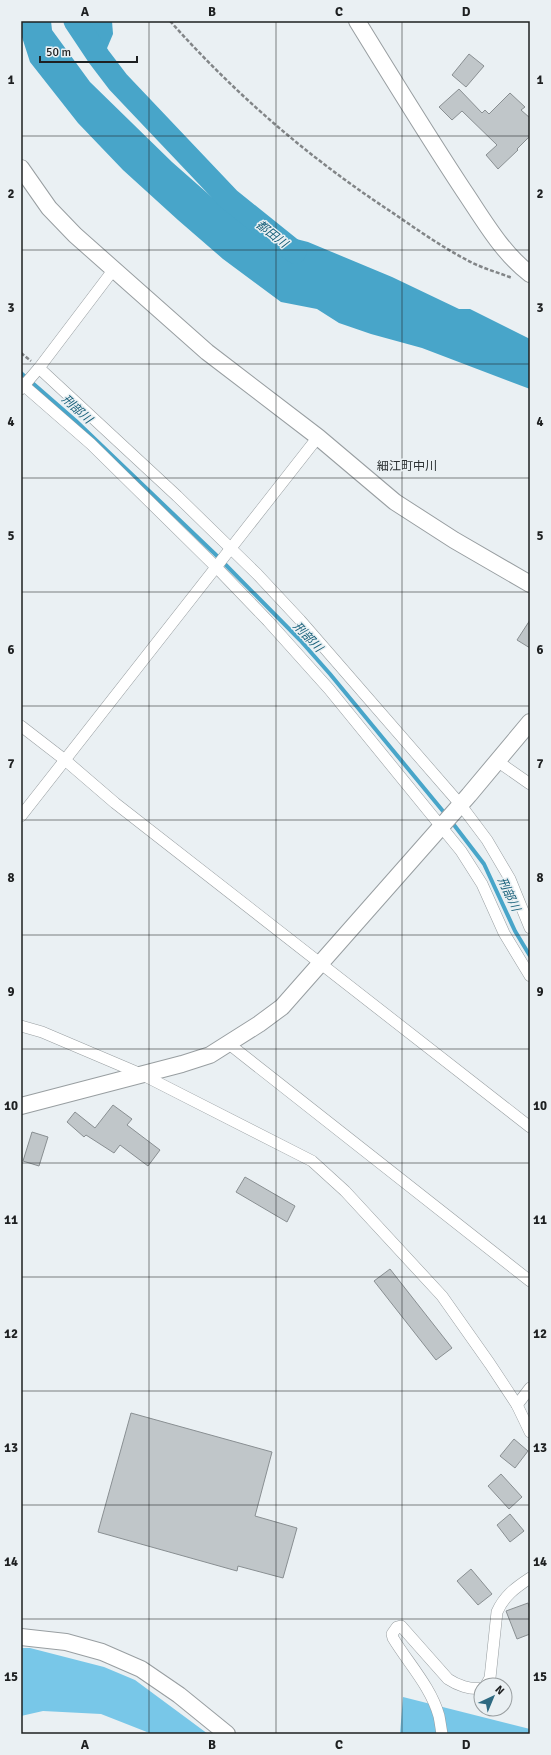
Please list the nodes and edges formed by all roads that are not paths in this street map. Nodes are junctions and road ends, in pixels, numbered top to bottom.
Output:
1 (357, 21) edge
2 (21, 168) edge
3 (114, 269) junction
4 (524, 277) edge
5 (39, 368) junction
6 (22, 386) edge
7 (318, 438) junction
8 (230, 551) junction
9 (217, 567) junction
10 (530, 584) edge
11 (530, 722) edge
12 (21, 726) edge
13 (65, 760) junction
14 (497, 760) junction
15 (530, 784) edge
16 (459, 805) junction
17 (21, 816) edge
18 (442, 824) junction
19 (530, 928) edge
20 (320, 962) junction
21 (530, 976) edge
22 (21, 1026) edge
23 (229, 1044) junction
24 (141, 1074) junction
25 (21, 1106) edge
26 (530, 1127) edge
27 (530, 1281) edge
28 (530, 1388) edge
29 (517, 1405) junction
30 (530, 1432) edge
31 (530, 1578) edge
32 (21, 1637) edge
33 (490, 1677) edge
34 (473, 1688) edge
35 (227, 1734) edge
36 (442, 1734) edge

1 - 4 street
2 - 3 street
3 - 5 street
3 - 7 street
5 - 6 street
5 - 8 street
6 - 9 street
7 - 8 street
7 - 10 street
8 - 9 street
8 - 16 street
9 - 13 street
9 - 18 street
11 - 14 street
12 - 13 street
13 - 17 street
13 - 20 street
14 - 15 street
14 - 16 street
16 - 18 street
16 - 19 street
18 - 20 street
18 - 21 street
20 - 23 street
20 - 26 street
22 - 24 street
23 - 24 street
23 - 27 street
24 - 25 street
24 - 29 street
28 - 29 street
29 - 30 street
31 - 33 street
32 - 35 street
34 - 36 street

